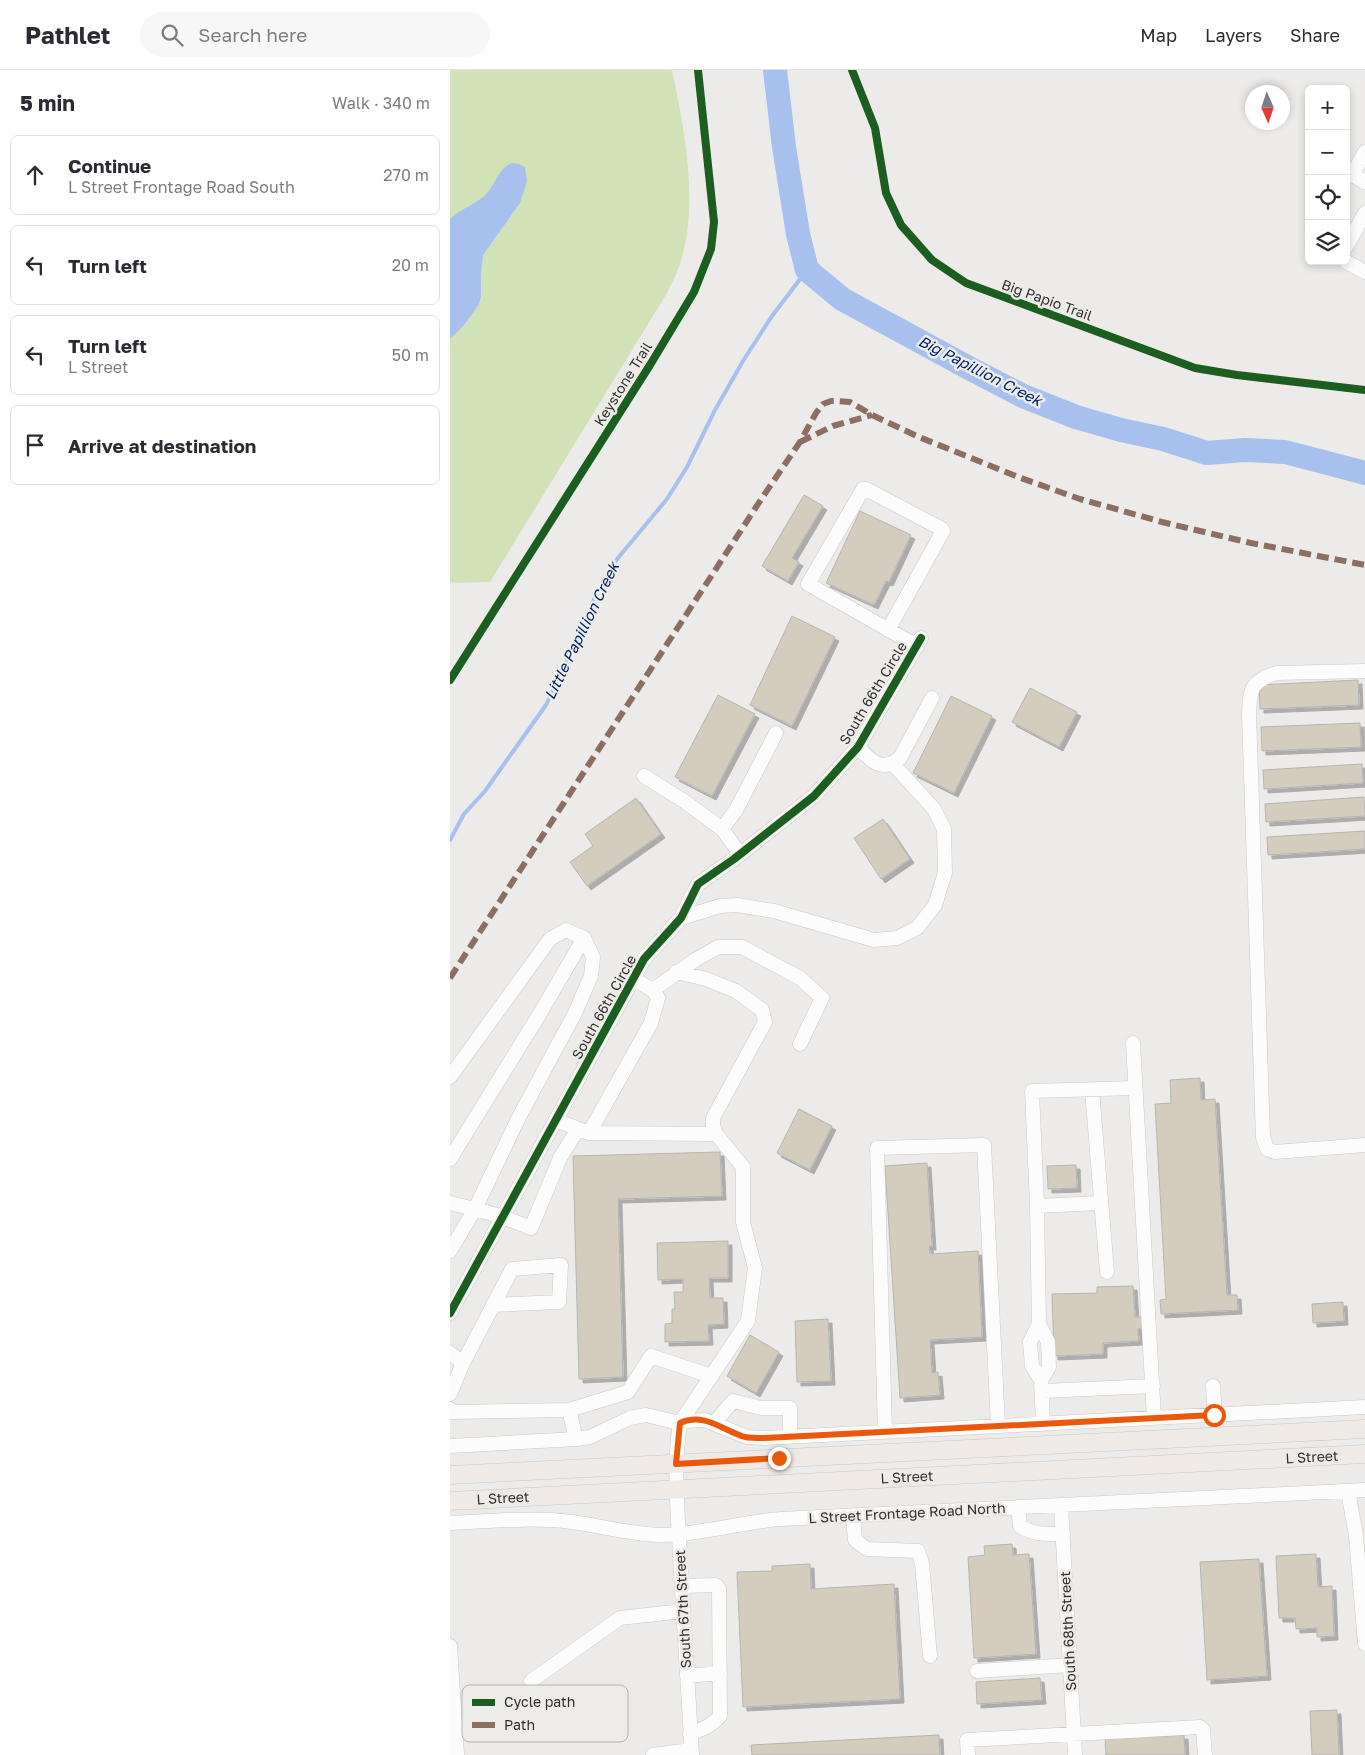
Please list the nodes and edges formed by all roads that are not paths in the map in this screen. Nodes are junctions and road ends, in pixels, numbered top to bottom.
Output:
1 (1365, 152) edge
2 (1365, 182) edge
3 (1365, 213) edge
4 (1350, 240) edge
5 (1350, 264) edge
6 (1365, 272) edge
7 (888, 630) junction
8 (1365, 671) edge
9 (932, 698) dead end
10 (776, 733) dead end
11 (858, 747) junction
12 (893, 764) junction
13 (644, 776) dead end
14 (722, 829) junction
15 (740, 854) junction
16 (681, 918) junction
17 (584, 938) junction
18 (676, 972) junction
19 (633, 979) junction
20 (653, 990) junction
21 (1133, 1043) dead end
22 (800, 1044) dead end
23 (450, 1077) edge
24 (1135, 1088) junction
25 (1092, 1090) junction
26 (556, 1120) junction
27 (583, 1131) junction
28 (716, 1134) junction
29 (1365, 1145) edge
30 (450, 1159) edge
31 (450, 1203) edge
32 (1101, 1203) junction
33 (1037, 1206) junction
34 (475, 1209) junction
35 (503, 1217) junction
36 (450, 1251) edge
37 (1107, 1272) dead end
38 (493, 1305) junction
39 (451, 1308) edge
40 (450, 1353) edge
41 (463, 1363) junction
42 (711, 1376) junction
43 (1042, 1386) junction
44 (1153, 1386) junction
45 (1212, 1386) dead end
46 (450, 1394) edge
47 (1365, 1407) edge
48 (450, 1409) edge
49 (569, 1410) junction
50 (1214, 1415) junction
51 (1154, 1418) junction
52 (680, 1423) junction
53 (714, 1423) junction
54 (1043, 1424) junction
55 (998, 1426) junction
56 (1365, 1429) edge
57 (885, 1432) junction
58 (790, 1437) junction
59 (576, 1439) junction
60 (450, 1446) edge
61 (1365, 1454) edge
62 (676, 1464) junction
63 (450, 1475) edge
64 (677, 1488) junction
65 (1365, 1490) edge
66 (1348, 1491) junction
67 (450, 1501) edge
68 (1061, 1506) junction
69 (1018, 1507) junction
70 (853, 1516) junction
71 (1360, 1522) edge
72 (450, 1523) edge
73 (679, 1534) junction
74 (1063, 1534) junction
75 (682, 1586) junction
76 (684, 1611) junction
77 (1365, 1644) edge
78 (450, 1646) edge
79 (930, 1656) dead end
80 (1070, 1665) junction
81 (977, 1671) dead end
82 (720, 1673) junction
83 (687, 1676) junction
84 (531, 1681) dead end
85 (690, 1734) junction
86 (1074, 1734) junction
87 (692, 1752) edge
88 (457, 1755) edge
89 (653, 1755) edge
90 (968, 1755) edge
91 (1075, 1755) edge
92 (1205, 1755) edge

1 - 2 street
3 - 4 street
5 - 6 street
7 - 7 street
7 - 11 street, South 66th Circle
8 - 29 street
9 - 12 street
10 - 14 street
11 - 12 street
11 - 15 street, South 66th Circle
12 - 16 street
13 - 14 street
14 - 15 street
15 - 16 street, South 66th Circle
16 - 19 street, South 66th Circle
17 - 23 street
17 - 30 street
17 - 34 street
18 - 20 street
18 - 22 street
18 - 28 street
19 - 20 street
19 - 26 street, South 66th Circle
20 - 27 street
21 - 24 street
24 - 25 street
24 - 44 street
25 - 32 street
25 - 33 street
26 - 27 street
26 - 35 street, South 66th Circle
27 - 28 street
27 - 35 street
28 - 42 street
31 - 34 street
32 - 33 street
32 - 37 street
33 - 43 street
34 - 35 street
34 - 36 street
35 - 39 street, South 66th Circle
38 - 38 street
38 - 41 street
40 - 41 street
41 - 46 street
42 - 49 street
42 - 52 street
43 - 44 street
43 - 54 street
44 - 51 street
45 - 50 street
47 - 50 street
48 - 49 street
49 - 59 street
50 - 51 street
51 - 54 street
52 - 53 street
52 - 59 street
52 - 62 street, South 67th Street
53 - 58 street
53 - 58 street
54 - 55 street
55 - 57 street
55 - 57 street
56 - 62 main road, L Street
57 - 58 street
59 - 60 street
61 - 64 main road, L Street
62 - 63 main road, L Street
62 - 64 street, South 67th Street
64 - 67 main road, L Street
64 - 73 street, South 67th Street
65 - 66 street, L Street Frontage Road North
66 - 68 street, L Street Frontage Road North
66 - 71 street
68 - 69 street, L Street Frontage Road North
68 - 74 street, South 68th Street
69 - 70 street, L Street Frontage Road North
69 - 74 street
70 - 73 street, L Street Frontage Road North
70 - 79 street
71 - 77 street
72 - 73 street, L Street Frontage Road North
73 - 75 street, South 67th Street
74 - 80 street, South 68th Street
75 - 76 street, South 67th Street
75 - 82 street
76 - 83 street, South 67th Street
76 - 84 street
78 - 88 street
80 - 81 street
80 - 86 street, South 68th Street
82 - 83 street
82 - 85 street
83 - 85 street, South 67th Street
85 - 87 street, South 67th Street
86 - 90 street
86 - 91 street, South 68th Street
86 - 92 street
87 - 89 street

